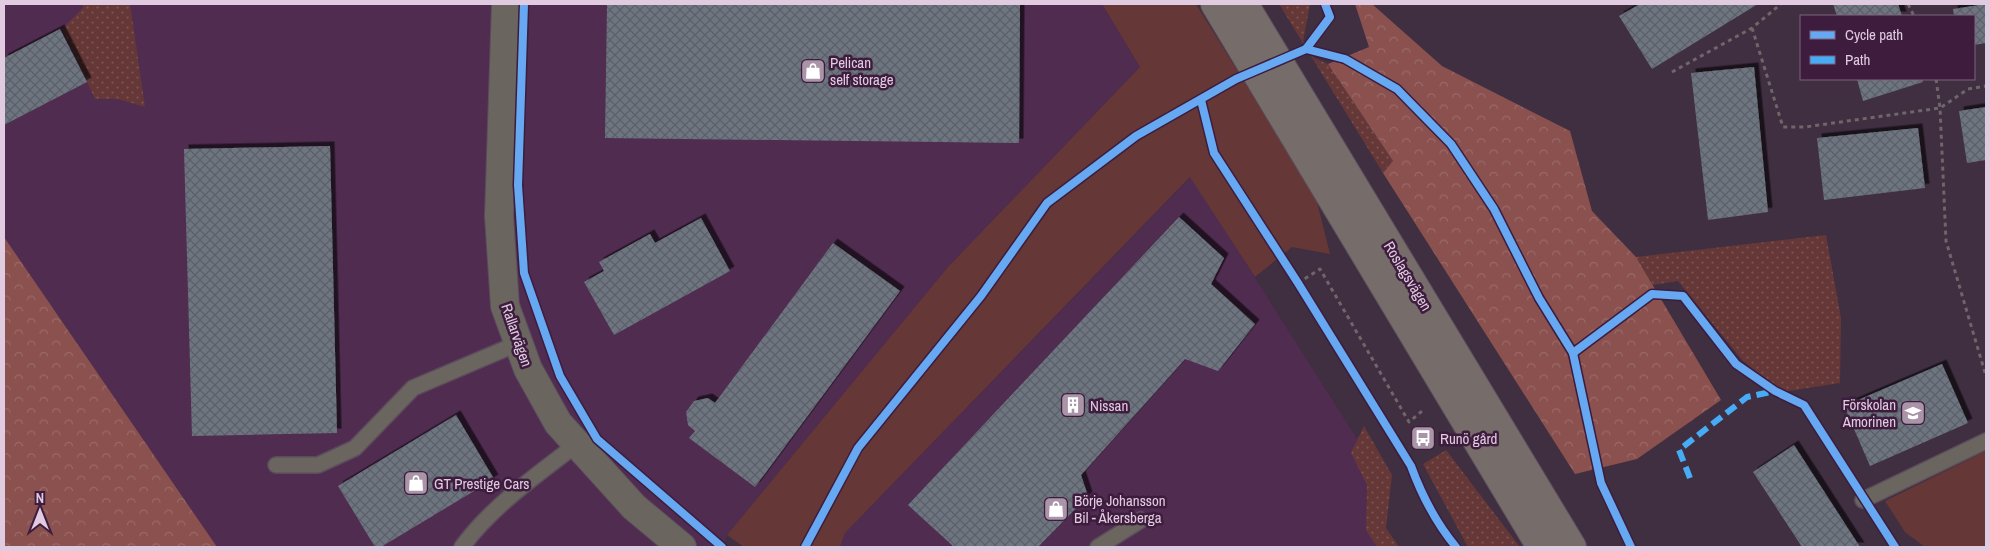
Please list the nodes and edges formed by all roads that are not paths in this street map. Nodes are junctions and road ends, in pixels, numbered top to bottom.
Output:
1 (506, 4) edge
2 (1215, 4) edge
3 (1244, 4) edge
4 (519, 343) junction
5 (1986, 441) edge
6 (577, 444) junction
7 (276, 465) dead end
8 (1863, 500) dead end
9 (1141, 520) dead end
10 (462, 547) edge
11 (682, 547) edge
12 (1098, 547) edge
13 (1541, 547) edge
14 (1572, 547) edge

1 - 4 street, Rallarvägen
2 - 13 main road, Roslagsvägen
3 - 14 main road, Roslagsvägen
4 - 6 street, Rallarvägen
4 - 7 lane
5 - 8 lane
6 - 10 lane
6 - 11 street, Rallarvägen
9 - 12 lane

